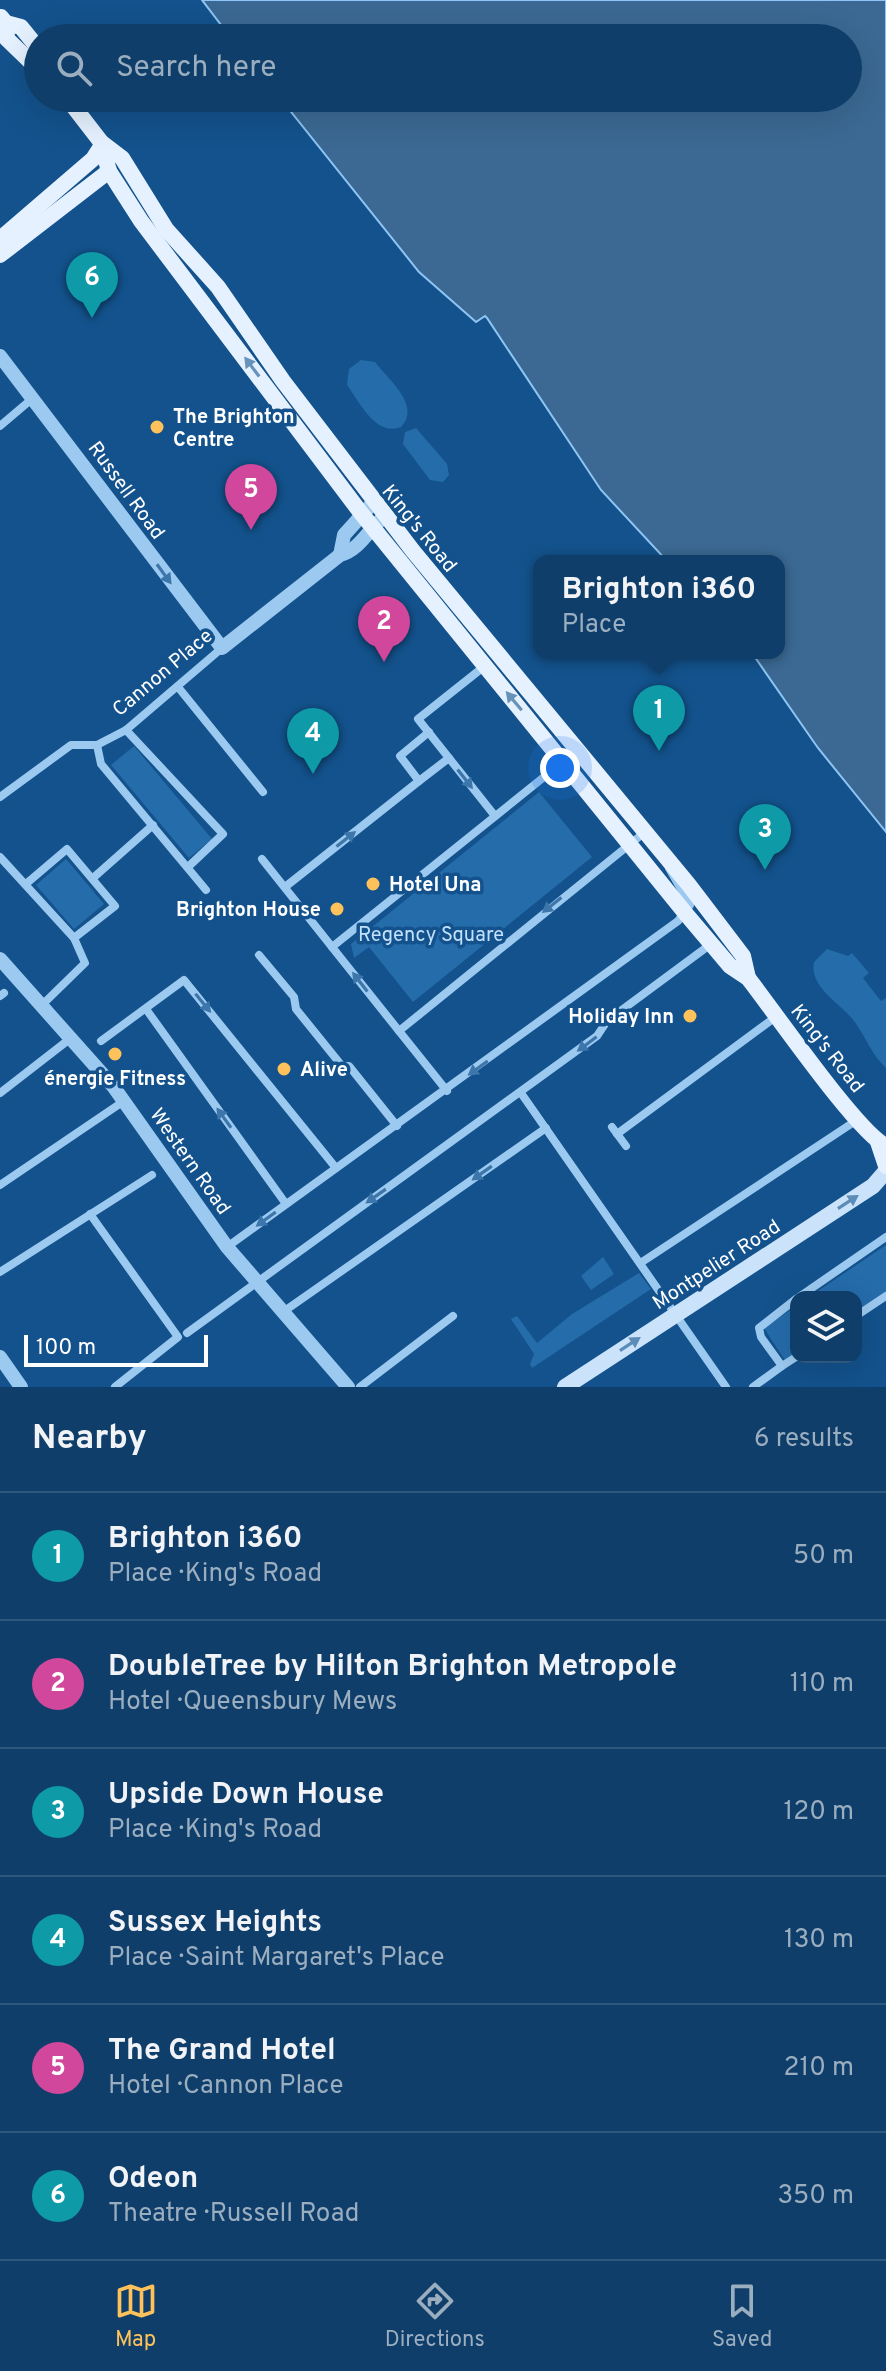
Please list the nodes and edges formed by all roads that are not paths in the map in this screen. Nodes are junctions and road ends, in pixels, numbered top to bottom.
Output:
1 (3, 20) edge
2 (24, 31) edge
3 (24, 55) edge
4 (78, 112) edge
5 (102, 143) junction
6 (109, 171) junction
7 (64, 195) junction
8 (0, 239) edge
9 (0, 255) edge
10 (0, 356) edge
11 (33, 398) junction
12 (0, 426) edge
13 (373, 514) junction
14 (222, 648) junction
15 (501, 654) junction
16 (484, 666) junction
17 (178, 687) junction
18 (126, 730) junction
19 (429, 732) junction
20 (97, 745) junction
21 (449, 758) junction
22 (565, 760) junction
23 (419, 781) junction
24 (263, 792) dead end
25 (0, 797) edge
26 (495, 816) junction
27 (153, 825) junction
28 (645, 832) junction
29 (630, 843) junction
30 (665, 855) junction
31 (0, 857) edge
32 (262, 859) dead end
33 (188, 867) junction
34 (93, 878) junction
35 (27, 883) junction
36 (285, 887) junction
37 (206, 890) dead end
38 (686, 914) junction
39 (74, 938) junction
40 (712, 943) junction
41 (332, 947) junction
42 (259, 955) dead end
43 (0, 959) edge
44 (748, 978) junction
45 (42, 1005) junction
46 (146, 1009) junction
47 (778, 1015) junction
48 (399, 1031) junction
49 (71, 1038) junction
50 (101, 1041) dead end
51 (447, 1091) junction
52 (0, 1093) edge
53 (521, 1093) junction
54 (124, 1101) junction
55 (858, 1119) junction
56 (397, 1126) junction
57 (546, 1128) junction
58 (882, 1144) edge
59 (626, 1146) dead end
60 (336, 1168) junction
61 (886, 1168) edge
62 (152, 1175) dead end
63 (0, 1185) edge
64 (286, 1204) junction
65 (90, 1214) junction
66 (886, 1237) edge
67 (227, 1247) junction
68 (642, 1262) junction
69 (0, 1272) edge
70 (255, 1282) junction
71 (808, 1291) edge
72 (886, 1296) edge
73 (790, 1304) edge
74 (283, 1312) junction
75 (862, 1312) edge
76 (676, 1314) junction
77 (453, 1316) dead end
78 (187, 1333) dead end
79 (1, 1359) edge
80 (790, 1361) edge
81 (782, 1366) junction
82 (21, 1387) edge
83 (115, 1387) edge
84 (348, 1387) edge
85 (360, 1387) edge
86 (565, 1387) edge
87 (726, 1387) edge
88 (753, 1387) edge

1 - 2 main road
1 - 3 main road
4 - 5 main road, King's Road
5 - 6 main road, King's Road
5 - 7 main road
5 - 13 main road, King's Road
6 - 7 main road
13 -> 6 main road, King's Road
7 - 8 main road
7 - 9 main road
10 - 11 street, Russell Road
11 - 12 street
11 -> 14 street, Russell Road
13 - 14 street, Cannon Place
13 - 15 main road, King's Road
13 - 16 main road, King's Road
14 - 17 street, Cannon Place
15 - 16 street
15 - 28 main road, King's Road
16 - 19 street
22 -> 16 main road, King's Road
17 - 18 street, Cannon Place
17 - 24 street
18 - 20 street, Cannon Place
18 - 33 street
19 - 21 street
19 - 23 street
20 - 25 street, Cannon Place
20 - 27 street
21 - 23 street
21 -> 26 street
22 - 26 street
22 - 29 main road, King's Road
36 -> 23 street
26 - 41 street
27 - 33 street
27 - 34 street
28 - 29 street
28 - 30 main road, King's Road
29 - 38 main road, King's Road
29 -> 48 street
30 - 38 street
30 - 44 main road, King's Road
31 - 35 street
32 - 36 street
33 - 37 street
34 - 35 street
34 - 39 street
35 - 39 street
36 - 41 street
38 - 40 main road, King's Road
38 -> 51 street
39 - 45 street
40 - 44 main road, King's Road
40 -> 53 street
48 -> 41 street
42 - 56 street
43 - 45 street, Western Road
44 - 47 main road, King's Road
45 - 49 street, Western Road
46 - 50 street
46 -> 60 street
64 -> 46 street
47 - 55 main road, King's Road
47 - 59 street
48 - 51 street
49 - 52 street
49 - 54 street, Western Road
51 - 56 street
53 - 57 street
53 -> 70 street
54 - 63 street
54 - 67 street, Western Road
55 - 58 main road, King's Road
55 - 68 street
56 - 60 street
57 - 68 street
57 -> 74 street
58 - 61 main road, King's Road
60 - 64 street
76 -> 61 main road, Montpelier Road
62 - 65 street
64 -> 67 street
65 - 69 street
65 - 83 street
66 - 71 street
67 - 70 street, Western Road
68 - 76 street
70 - 74 street, Western Road
70 - 78 street
72 - 75 street
73 - 81 street
74 - 84 street, Western Road
86 -> 76 main road, Montpelier Road
76 - 87 street
77 - 85 street
79 - 82 street
80 - 81 street
81 - 88 street

